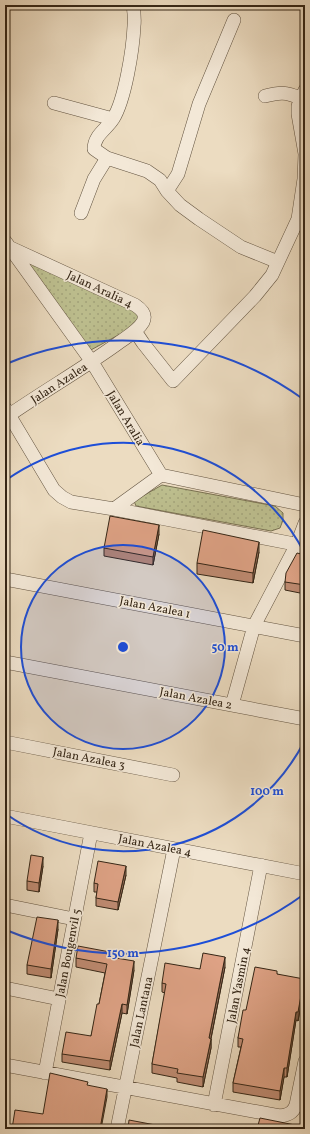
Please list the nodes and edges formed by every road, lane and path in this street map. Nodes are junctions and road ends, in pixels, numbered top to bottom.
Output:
1 (133, 5) edge
2 (234, 20) dead end
3 (303, 94) edge
4 (265, 96) dead end
5 (54, 103) dead end
6 (113, 119) junction
7 (107, 158) junction
8 (167, 191) junction
9 (81, 213) dead end
10 (7, 244) edge
11 (278, 262) junction
12 (135, 331) junction
13 (92, 362) junction
14 (6, 414) edge
15 (161, 475) junction
16 (305, 505) edge
17 (114, 509) junction
18 (305, 523) edge
19 (301, 545) edge
20 (5, 579) edge
21 (254, 626) junction
22 (305, 636) edge
23 (5, 662) edge
24 (232, 706) junction
25 (305, 719) edge
26 (5, 742) edge
27 (173, 775) dead end
28 (5, 816) edge
29 (91, 833) junction
30 (174, 849) junction
31 (261, 865) junction
32 (305, 874) edge
33 (5, 905) edge
34 (74, 919) junction
35 (5, 988) edge
36 (59, 999) junction
37 (305, 1061) edge
38 (5, 1065) edge
39 (45, 1073) junction
40 (126, 1087) junction
41 (214, 1105) junction
42 (117, 1129) edge

1 - 6 street
2 - 8 street
3 - 4 street
3 - 11 street
5 - 6 street
6 - 7 street
7 - 8 street
7 - 9 street
8 - 11 street
10 - 12 street, Jalan Aralia 4
10 - 13 street, Jalan Aralia
11 - 12 street
12 - 13 street, Jalan Aralia 4
13 - 14 street, Jalan Azalea
13 - 15 street, Jalan Aralia
14 - 17 street
15 - 16 street
15 - 17 street
17 - 19 street
18 - 19 street
19 - 21 street
20 - 21 street, Jalan Azalea 1
21 - 22 street, Jalan Azalea 1
21 - 24 street
23 - 24 street, Jalan Azalea 2
24 - 25 street, Jalan Azalea 2
26 - 27 street, Jalan Azalea 3
28 - 29 street, Jalan Azalea 4
29 - 30 street, Jalan Azalea 4
29 - 34 street, Jalan Bougenvil 5
30 - 31 street, Jalan Azalea 4
30 - 40 street, Jalan Lantana
31 - 32 street, Jalan Azalea 4
31 - 41 street, Jalan Yasmin 4
33 - 34 street
34 - 36 street, Jalan Bougenvil 5
35 - 36 street
36 - 39 street, Jalan Bougenvil 5
37 - 41 street
38 - 39 street
39 - 40 street
40 - 41 street
40 - 42 street, Jalan Lantana

